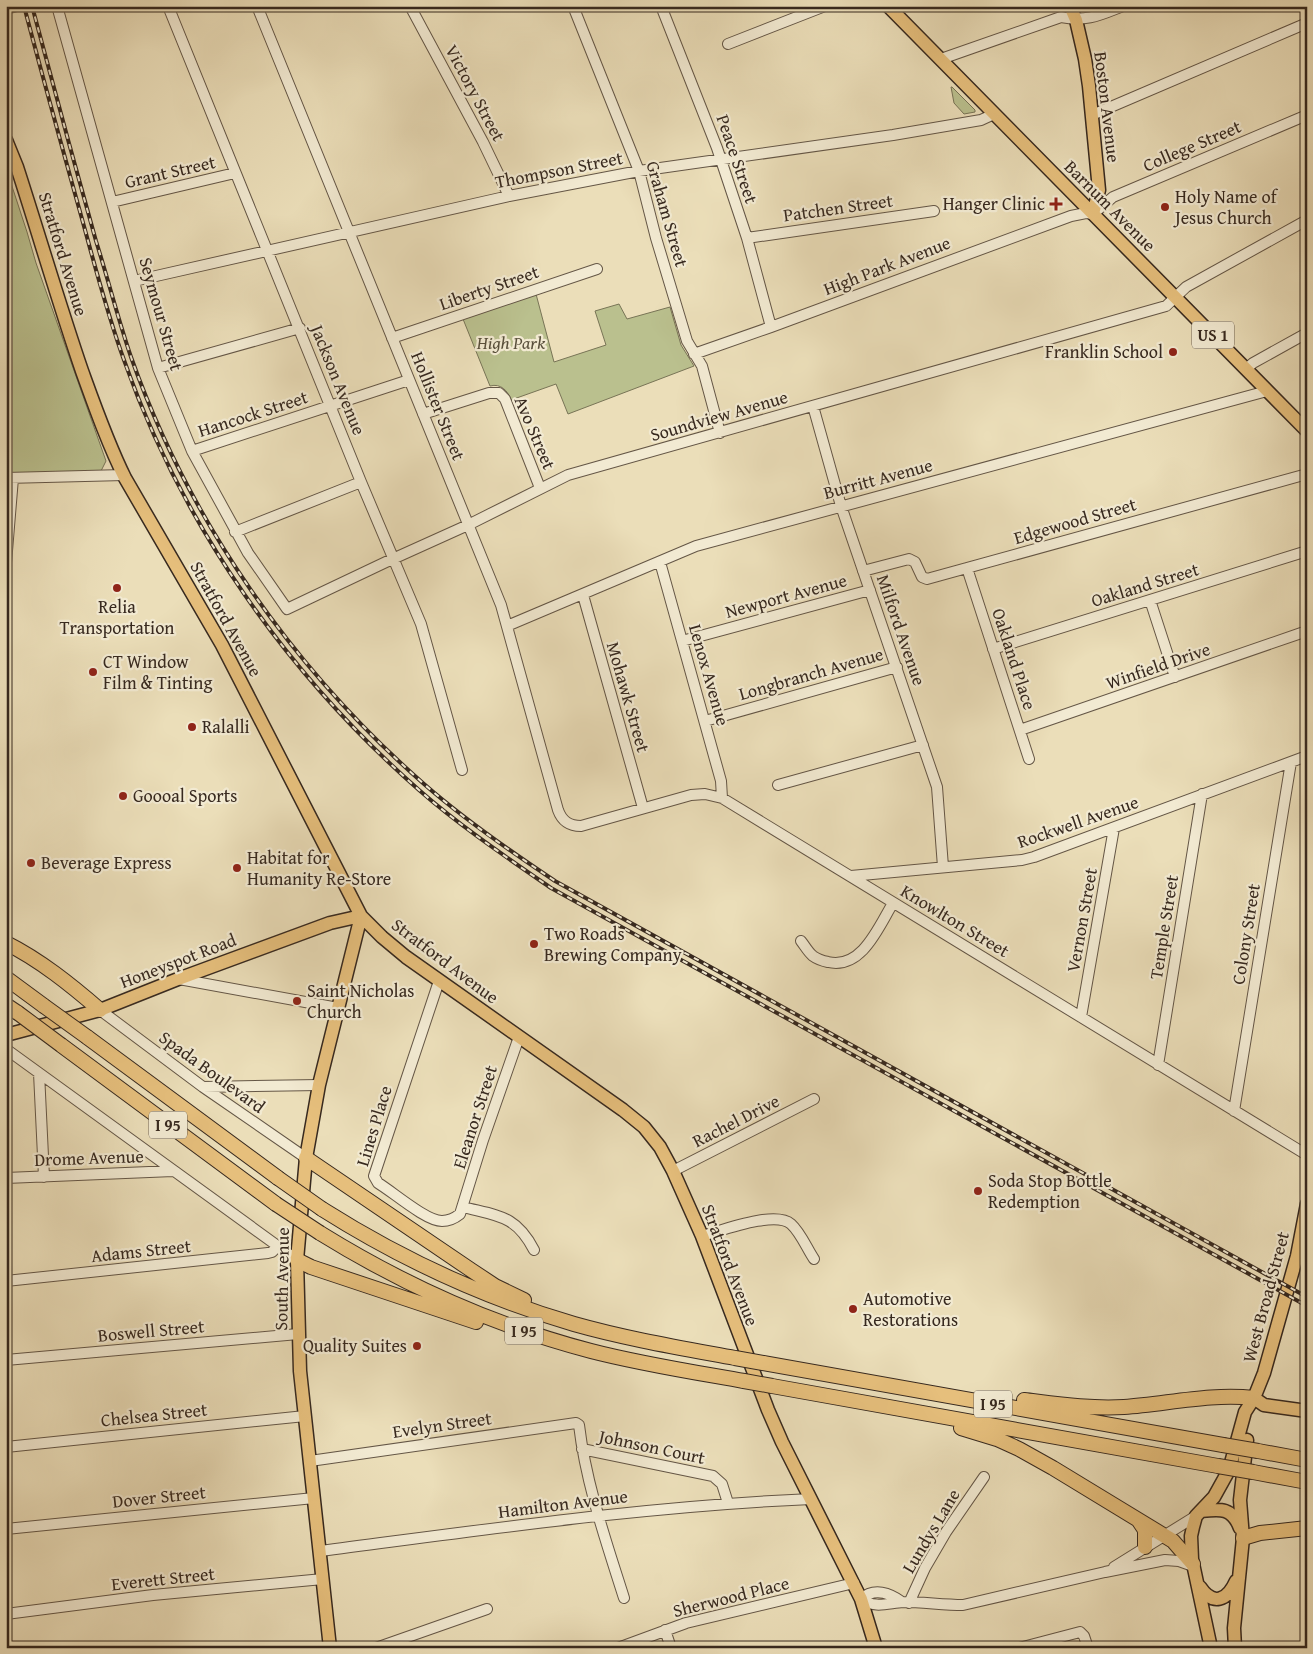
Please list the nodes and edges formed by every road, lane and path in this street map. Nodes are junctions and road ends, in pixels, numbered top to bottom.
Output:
1 (17, 6) edge
2 (58, 6) edge
3 (168, 6) edge
4 (257, 6) edge
5 (410, 6) edge
6 (573, 6) edge
7 (661, 6) edge
8 (824, 6) edge
9 (888, 6) edge
10 (1070, 6) edge
11 (1124, 6) edge
12 (6, 9) edge
13 (1076, 20) junction
14 (1307, 23) edge
15 (728, 44) dead end
16 (941, 59) junction
17 (994, 114) junction
18 (1092, 115) junction
19 (1307, 115) edge
20 (6, 140) edge
21 (721, 159) junction
22 (640, 171) junction
23 (235, 173) junction
24 (509, 196) junction
25 (112, 202) junction
26 (934, 210) dead end
27 (1093, 214) junction
28 (1307, 220) edge
29 (349, 232) junction
30 (747, 238) junction
31 (267, 251) junction
32 (596, 269) dead end
33 (134, 281) junction
34 (1175, 297) junction
35 (772, 327) junction
36 (300, 328) junction
37 (1307, 333) edge
38 (392, 338) junction
39 (694, 354) junction
40 (158, 368) junction
41 (1246, 369) junction
42 (409, 380) junction
43 (1268, 392) junction
44 (330, 406) junction
45 (813, 406) junction
46 (423, 414) junction
47 (1307, 431) edge
48 (720, 433) junction
49 (192, 451) junction
50 (1307, 474) edge
51 (124, 476) junction
52 (10, 478) edge
53 (361, 482) junction
54 (540, 488) junction
55 (841, 506) junction
56 (468, 525) junction
57 (236, 532) junction
58 (1307, 551) edge
59 (393, 558) junction
60 (660, 562) junction
61 (6, 563) edge
62 (967, 568) junction
63 (864, 571) junction
64 (870, 590) junction
65 (583, 595) junction
66 (1150, 600) junction
67 (287, 609) joint
68 (507, 626) junction
69 (1307, 631) edge
70 (682, 641) junction
71 (993, 649) junction
72 (897, 667) junction
73 (1175, 677) junction
74 (705, 721) junction
75 (1020, 730) junction
76 (923, 745) junction
77 (1307, 756) edge
78 (1029, 759) dead end
79 (1291, 762) junction
80 (462, 770) dead end
81 (778, 785) dead end
82 (1202, 794) junction
83 (722, 798) junction
84 (643, 808) junction
85 (568, 824) joint
86 (1114, 828) junction
87 (943, 867) junction
88 (851, 876) junction
89 (893, 903) junction
90 (361, 916) junction
91 (801, 941) dead end
92 (6, 943) edge
93 (6, 978) edge
94 (178, 979) junction
95 (439, 981) junction
96 (6, 1005) edge
97 (338, 1008) junction
98 (100, 1010) junction
99 (1082, 1017) junction
100 (6, 1035) edge
101 (519, 1037) junction
102 (6, 1049) edge
103 (1158, 1065) junction
104 (39, 1073) junction
105 (319, 1085) junction
106 (204, 1087) junction
107 (814, 1099) dead end
108 (1234, 1111) junction
109 (1307, 1155) edge
110 (306, 1158) junction
111 (173, 1171) junction
112 (673, 1171) junction
113 (44, 1177) junction
114 (6, 1178) edge
115 (1307, 1204) edge
116 (464, 1207) junction
117 (702, 1236) junction
118 (277, 1247) junction
119 (534, 1250) dead end
120 (814, 1259) dead end
121 (297, 1260) junction
122 (6, 1281) edge
123 (601, 1331) junction
124 (298, 1334) junction
125 (590, 1351) junction
126 (6, 1360) edge
127 (890, 1385) junction
128 (1254, 1398) junction
129 (1307, 1403) edge
130 (878, 1405) junction
131 (1307, 1411) edge
132 (305, 1416) junction
133 (6, 1447) edge
134 (582, 1449) junction
135 (1307, 1460) edge
136 (310, 1461) junction
137 (984, 1477) dead end
138 (1307, 1482) edge
139 (314, 1498) junction
140 (811, 1499) junction
141 (728, 1503) junction
142 (1199, 1514) junction
143 (598, 1515) junction
144 (1139, 1521) junction
145 (1307, 1528) edge
146 (6, 1530) edge
147 (1164, 1536) junction
148 (1242, 1537) junction
149 (1146, 1547) junction
150 (320, 1551) junction
151 (1193, 1565) junction
152 (1104, 1572) junction
153 (1238, 1574) junction
154 (323, 1579) junction
155 (854, 1583) junction
156 (1198, 1584) junction
157 (624, 1598) dead end
158 (861, 1600) junction
159 (906, 1602) junction
160 (487, 1609) dead end
161 (6, 1614) edge
162 (666, 1630) junction
163 (330, 1648) edge
164 (376, 1648) edge
165 (618, 1648) edge
166 (671, 1648) edge
167 (876, 1648) edge
168 (1019, 1648) edge
169 (1088, 1648) edge
170 (1211, 1648) edge
171 (1235, 1648) edge

1 - 12 street
2 - 25 street, Seymour Street
3 - 23 street, Jackson Avenue
4 - 29 street, Hollister Street
5 - 24 street, Victory Street
6 - 22 street, Graham Street
7 - 21 street, Peace Street
8 - 15 street
9 - 16 main road, Barnum Avenue
10 - 13 main road, Boston Avenue
11 - 13 street
13 - 16 street
13 - 18 main road, Boston Avenue
14 - 18 street
16 - 17 main road, Barnum Avenue
17 - 21 street, Thompson Street
17 - 27 main road, Barnum Avenue
18 - 27 main road, Boston Avenue
19 - 27 street, College Street
20 - 51 main road, Stratford Avenue
21 - 22 street, Thompson Street
21 - 30 street, Peace Street
22 - 24 street, Thompson Street
22 - 39 street, Graham Street
23 - 25 street, Grant Street
23 - 31 street, Jackson Avenue
24 - 29 street, Thompson Street
25 - 33 street, Seymour Street
26 - 30 street, Patchen Street
27 - 34 main road, Barnum Avenue / US 1
27 - 35 street, High Park Avenue
28 - 34 street, Soundview Avenue
29 - 31 street, Thompson Street
29 - 38 street, Hollister Street
30 - 35 street, Peace Street
31 - 33 street, Thompson Street
31 - 36 street, Jackson Avenue
32 - 38 street, Liberty Street
33 - 40 street, Seymour Street
34 - 41 main road, Barnum Avenue / US 1
34 - 45 street, Soundview Avenue
35 - 39 street, High Park Avenue
36 - 40 street
36 - 44 street, Jackson Avenue
37 - 41 street
38 - 42 street, Hollister Street
39 - 48 street, Graham Street
40 - 49 street, Seymour Street
41 - 43 main road, Barnum Avenue / US 1
42 - 44 street, Hancock Street
42 - 46 street, Hollister Street
43 - 47 main road, Barnum Avenue / US 1
43 - 55 street, Burritt Avenue
44 - 49 street, Hancock Street
44 - 53 street, Jackson Avenue
45 - 48 street, Soundview Avenue
45 - 55 street, Milford Avenue
46 - 54 street, Avo Street
46 - 56 street, Hollister Street
48 - 54 street, Soundview Avenue
49 - 57 street, Seymour Street
50 - 62 street, Edgewood Street
51 - 52 street
51 - 90 main road, Stratford Avenue
52 - 61 street
53 - 57 street
53 - 59 street, Jackson Avenue
54 - 56 street, Soundview Avenue
55 - 60 street, Burritt Avenue
55 - 63 street, Milford Avenue
56 - 59 street, Soundview Avenue
56 - 68 street, Hollister Street
57 - 67 street, Seymour Street
58 - 66 street, Oakland Street
59 - 67 street, Soundview Avenue
59 - 80 street, Jackson Avenue
60 - 65 street, Burritt Avenue
60 - 70 street, Lenox Avenue
62 - 63 street, Edgewood Street
62 - 71 street, Oakland Place
63 - 64 street, Milford Avenue
64 - 70 street, Newport Avenue
64 - 72 street, Milford Avenue
65 - 68 street, Burritt Avenue
65 - 84 street, Mohawk Street
66 - 71 street, Oakland Street
66 - 73 street
68 - 85 street, Hollister Street
69 - 73 street, Winfield Drive
70 - 74 street, Lenox Avenue
71 - 75 street, Oakland Place
72 - 74 street, Longbranch Avenue
72 - 76 street, Milford Avenue
73 - 75 street, Winfield Drive
74 - 83 street, Lenox Avenue
75 - 78 street, Oakland Place
76 - 81 street
76 - 87 street, Milford Avenue
77 - 79 street, Rockwell Avenue
79 - 82 street, Rockwell Avenue
79 - 108 street, Colony Street
82 - 86 street, Rockwell Avenue
82 - 103 street, Temple Street
83 - 84 street, Knowlton Street
83 - 88 street, Knowlton Street
84 - 85 street, Knowlton Street
86 - 87 street, Rockwell Avenue
86 - 99 street, Vernon Street
87 - 88 street, Rockwell Avenue
88 - 89 street, Knowlton Street
89 - 91 street
89 - 99 street, Knowlton Street
90 - 94 main road, Honeyspot Road
90 - 95 main road, Stratford Avenue
90 - 97 main road, South Avenue
92 - 98 highway
93 - 123 highway, I 95, bridge
94 - 97 street
94 - 98 main road, Honeyspot Road
95 - 101 main road, Stratford Avenue
95 - 116 street, Lines Place
96 - 125 highway, I 95, bridge
97 - 105 main road, South Avenue
98 - 100 main road, Honeyspot Road
98 - 106 street, Spada Boulevard
99 - 103 street, Knowlton Street
101 - 112 main road, Stratford Avenue
101 - 116 street, Eleanor Street
102 - 104 street
103 - 108 street, Knowlton Street
104 - 111 street
104 - 113 street
105 - 106 street
105 - 110 main road, South Avenue
106 - 110 street, Spada Boulevard
107 - 112 street, Rachel Drive
108 - 109 street, Knowlton Street
110 - 121 main road, South Avenue
110 - 123 highway
111 - 113 street, Drome Avenue
111 - 118 street
112 - 117 main road, Stratford Avenue
113 - 114 street, Drome Avenue
115 - 128 main road, West Broad Street
116 - 119 street
117 - 120 street
117 - 140 main road, Stratford Avenue
118 - 121 street
118 - 122 street, Adams Street
121 - 124 main road, South Avenue
121 - 125 highway
123 - 127 highway, I 95, bridge
124 - 126 street, Boswell Street
124 - 132 main road, South Avenue
125 - 130 highway, I 95, bridge
127 - 128 highway
127 - 135 highway, I 95, bridge
128 - 129 main road
128 - 131 main road
128 - 142 main road, West Broad Street
128 - 148 main road, West Broad Street
130 - 138 highway, I 95, bridge
130 - 144 highway
132 - 133 street, Chelsea Street
132 - 136 main road, South Avenue
134 - 136 street, Evelyn Street
134 - 141 street, Johnson Court
134 - 143 street
136 - 139 main road, South Avenue
137 - 159 street, Lundys Lane
139 - 146 street, Dover Street
139 - 150 main road, South Avenue
140 - 141 street, Hamilton Avenue
140 - 155 main road, Stratford Avenue
141 - 143 street, Hamilton Avenue
142 - 147 street
142 - 148 main road
142 - 151 main road, West Broad Street
143 - 150 street, Hamilton Avenue
143 - 157 street
144 - 147 highway
144 - 149 highway
145 - 148 highway
147 - 149 street
147 - 151 highway
148 - 153 main road, West Broad Street
149 - 152 street
150 - 154 main road, South Avenue
151 - 152 street
151 - 156 main road, West Broad Street
152 - 159 street
153 - 156 main road, West Broad Street
153 - 171 main road, West Broad Street
154 - 161 street, Everett Street
154 - 163 main road, South Avenue
155 - 158 main road, Stratford Avenue
155 - 162 street, Sherwood Place
156 - 170 main road, West Broad Street
158 - 159 street
158 - 167 main road, Stratford Avenue
160 - 164 street
162 - 165 street, Sherwood Place
162 - 166 street
168 - 169 street

